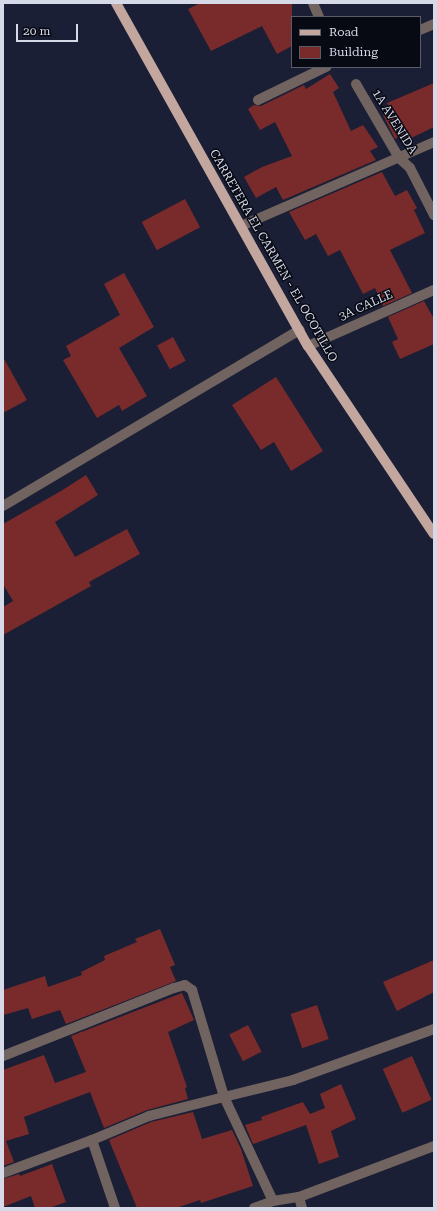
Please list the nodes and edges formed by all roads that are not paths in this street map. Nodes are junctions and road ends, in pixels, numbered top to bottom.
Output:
1 (116, 3) edge
2 (313, 3) edge
3 (319, 16) edge
4 (434, 24) edge
5 (421, 30) edge
6 (324, 68) edge
7 (356, 84) dead end
8 (258, 100) dead end
9 (434, 142) edge
10 (399, 158) junction
11 (434, 215) edge
12 (241, 226) junction
13 (434, 290) edge
14 (300, 330) junction
15 (308, 346) junction
16 (3, 506) edge
17 (434, 534) edge
18 (434, 1029) edge
19 (3, 1056) edge
20 (224, 1097) junction
21 (92, 1140) junction
22 (434, 1146) edge
23 (3, 1173) edge
24 (299, 1197) junction
25 (273, 1201) junction
26 (115, 1208) edge
27 (254, 1208) edge
28 (302, 1208) edge

1 - 12 main road, CARRETERA EL CARMEN - EL OCOTILLO
2 - 3 street
4 - 5 street
6 - 8 street
7 - 10 street, 1A AVENIDA
9 - 10 street
10 - 11 street, 1A AVENIDA
10 - 12 street
12 - 14 main road, CARRETERA EL CARMEN - EL OCOTILLO
13 - 15 street, 3A CALLE
14 - 15 main road, CARRETERA EL CARMEN - EL OCOTILLO
14 - 16 street
15 - 17 main road, CARRETERA EL CARMEN - EL OCOTILLO
18 - 20 street
19 - 20 street
20 - 21 street
20 - 25 street
21 - 23 street
21 - 26 street
22 - 24 street
24 - 25 street
24 - 28 street
25 - 27 street

